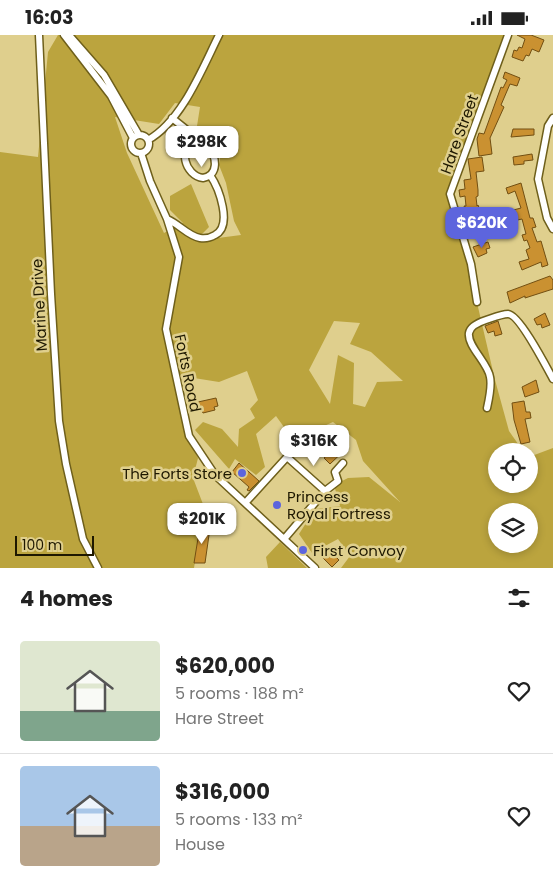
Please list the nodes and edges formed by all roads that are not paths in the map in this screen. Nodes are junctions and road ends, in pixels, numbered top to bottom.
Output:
1 (39, 35) edge
2 (64, 35) edge
3 (69, 35) edge
4 (219, 35) edge
5 (508, 35) edge
6 (172, 118) junction
7 (553, 118) edge
8 (136, 136) junction
9 (148, 140) junction
10 (198, 143) junction
11 (141, 153) junction
12 (210, 175) junction
13 (550, 217) edge
14 (167, 219) junction
15 (553, 229) edge
16 (477, 302) dead end
17 (553, 379) edge
18 (487, 408) dead end
19 (344, 463) dead end
20 (326, 491) junction
21 (246, 502) junction
22 (285, 538) junction
23 (98, 568) edge
24 (315, 568) edge

1 - 23 street, Marine Drive
2 - 8 street
3 - 8 street
4 - 6 street
5 - 16 street, Hare Street
6 - 9 street
6 - 10 street
7 - 13 street
8 - 9 street
8 - 11 street, Forts Road
9 - 11 street
10 - 12 street
10 - 12 street
11 - 14 street, Forts Road
12 - 14 street
13 - 15 street
14 - 21 street, Forts Road
17 - 18 street
19 - 20 street
20 - 21 street
20 - 22 street
21 - 22 street, Forts Road
22 - 24 street, Forts Road

